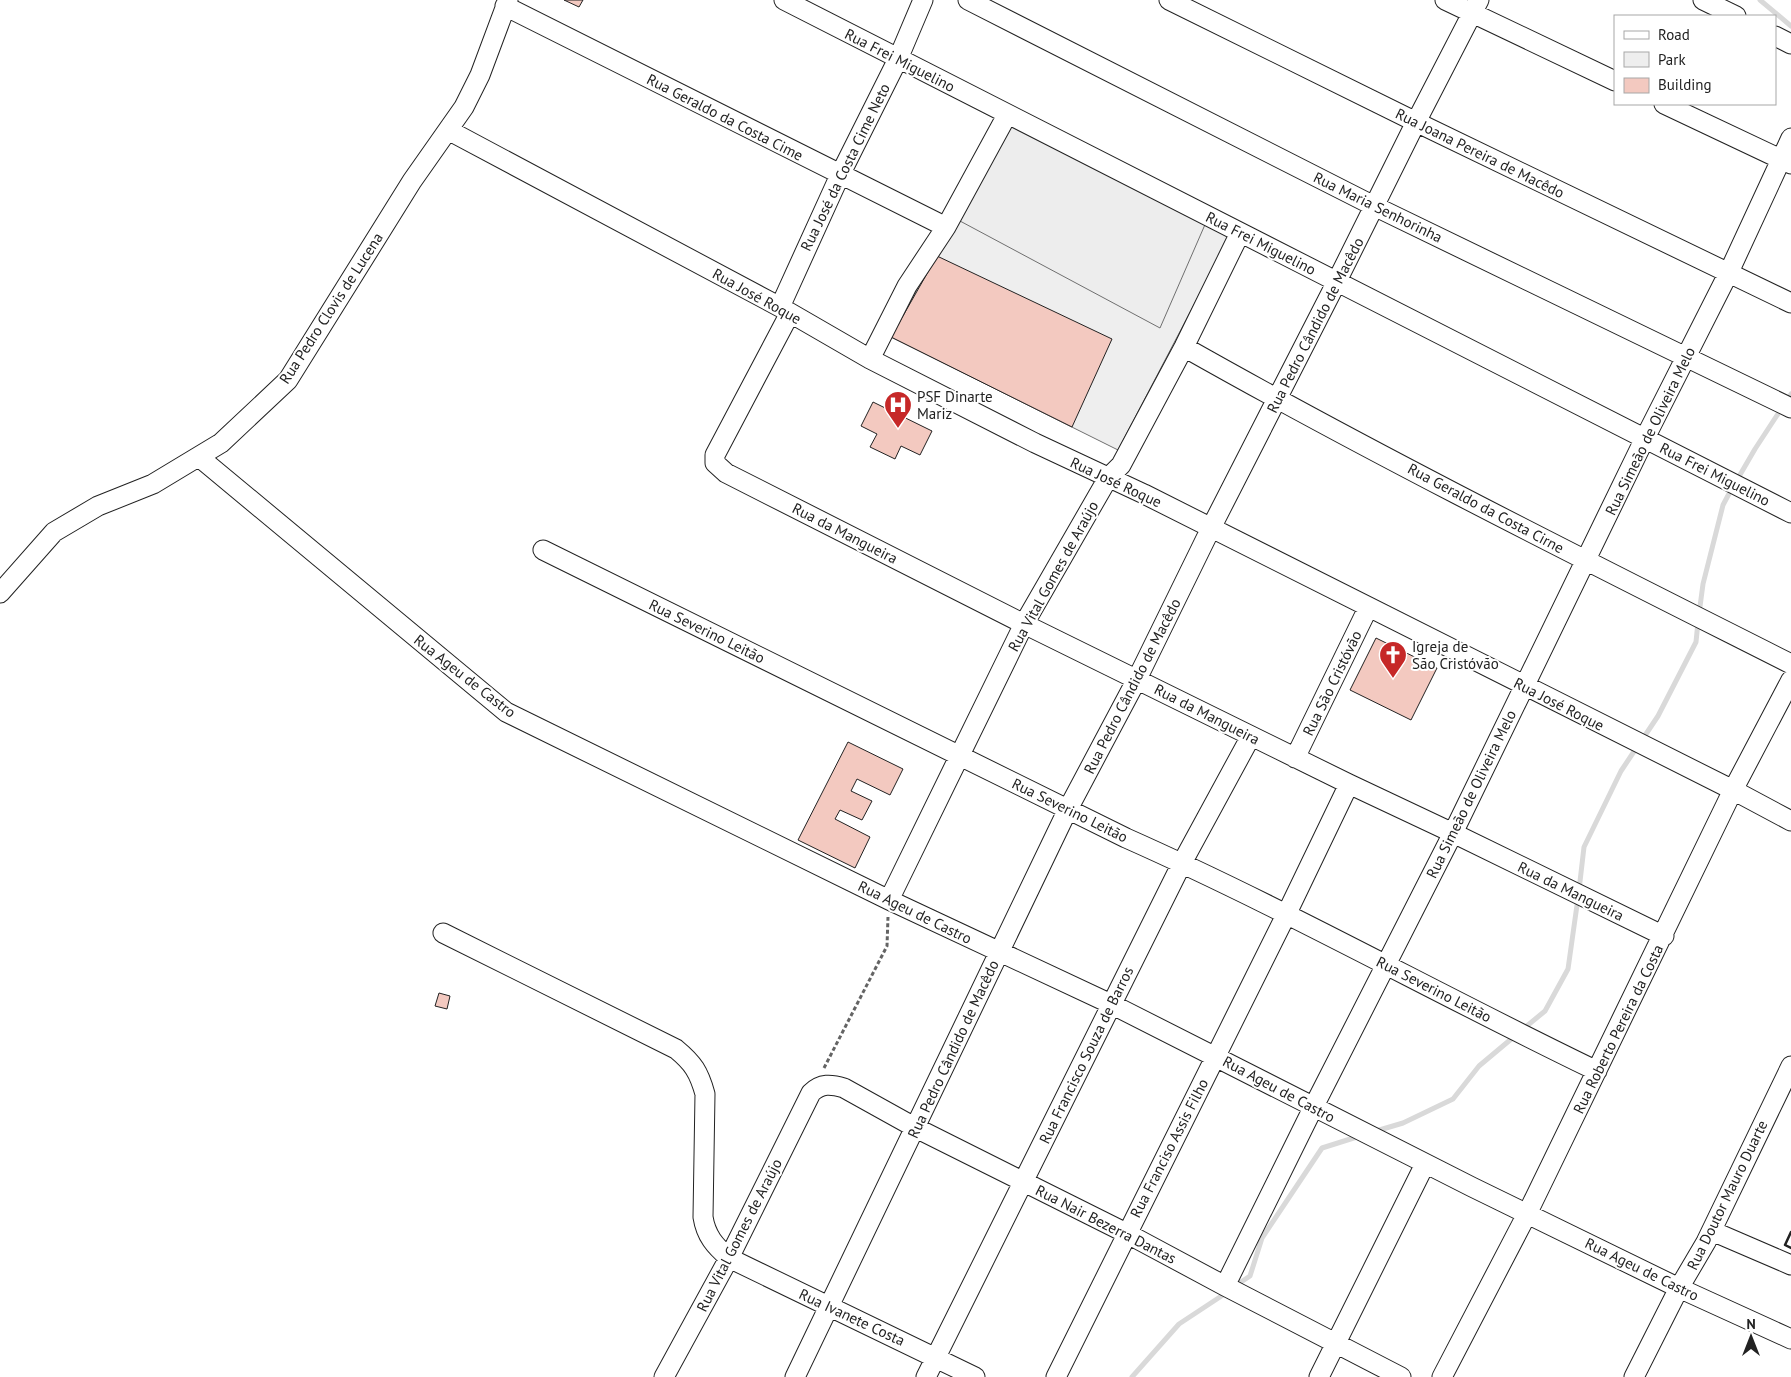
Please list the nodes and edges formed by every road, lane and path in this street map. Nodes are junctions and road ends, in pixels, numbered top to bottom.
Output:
1 (784, 0) edge
2 (923, 0) edge
3 (968, 0) edge
4 (1169, 0) edge
5 (1445, 0) edge
6 (1703, 0) edge
7 (507, 3) edge
8 (1476, 7) edge
9 (1734, 15) edge
10 (1776, 36) edge
11 (1791, 44) edge
12 (898, 59) junction
13 (1614, 80) edge
14 (1666, 105) edge
15 (1007, 115) junction
16 (1416, 122) junction
17 (448, 130) junction
18 (1791, 138) edge
19 (1786, 161) edge
20 (840, 175) junction
21 (1374, 206) junction
22 (946, 227) junction
23 (1240, 233) junction
24 (1729, 272) junction
25 (1336, 282) junction
26 (1791, 303) edge
27 (785, 310) junction
28 (1184, 346) junction
29 (1686, 356) junction
30 (870, 359) junction
31 (1277, 400) junction
32 (1791, 408) edge
33 (1646, 438) junction
34 (199, 457) junction
35 (726, 472) joint
36 (1108, 478) junction
37 (1791, 513) edge
38 (1211, 528) junction
39 (543, 550) dead end
40 (1586, 561) junction
41 (0, 593) edge
42 (1368, 608) junction
43 (1024, 624) junction
44 (1791, 664) edge
45 (1137, 679) junction
46 (1791, 680) edge
47 (1524, 686) junction
48 (1251, 736) junction
49 (961, 756) junction
50 (1296, 758) junction
51 (1349, 784) junction
52 (1734, 790) junction
53 (1068, 809) junction
54 (1791, 821) edge
55 (1453, 833) junction
56 (1182, 862) junction
57 (889, 900) junction
58 (1286, 915) junction
59 (443, 933) dead end
60 (1664, 936) junction
61 (999, 952) junction
62 (1387, 964) junction
63 (1111, 1004) junction
64 (1215, 1056) junction
65 (1791, 1066) edge
66 (1597, 1070) junction
67 (811, 1093) junction
68 (1313, 1108) junction
69 (916, 1128) junction
70 (1425, 1164) junction
71 (1023, 1182) junction
72 (1527, 1214) junction
73 (1712, 1231) junction
74 (1126, 1233) junction
75 (729, 1258) junction
76 (1791, 1265) edge
77 (1225, 1286) junction
78 (1680, 1288) junction
79 (830, 1307) junction
80 (1791, 1339) edge
81 (1336, 1343) junction
82 (936, 1358) junction
83 (664, 1377) edge
84 (795, 1377) edge
85 (926, 1377) edge
86 (975, 1377) edge
87 (1056, 1377) edge
88 (1319, 1377) edge
89 (1401, 1377) edge
90 (1442, 1377) edge
91 (1634, 1377) edge

1 - 12 street, Rua Frei Miguelino
2 - 12 street, Rua José da Costa Cime Neto
3 - 21 street, Rua Maria Senhorinha
4 - 16 street, Rua Joana Pereira de Macêdo
5 - 8 street
6 - 9 street
7 - 17 street, Rua Pedro Clovis de Lucena
7 - 20 street, Rua Geraldo da Costa Cime
8 - 13 street
8 - 16 street, Rua Pedro Cândido de Macêdo
10 - 11 street
12 - 15 street, Rua Frei Miguelino
12 - 20 street, Rua José da Costa Cime Neto
14 - 19 street
15 - 22 street
15 - 23 street, Rua Frei Miguelino
16 - 21 street, Rua Pedro Cândido de Macêdo
16 - 24 street, Rua Joana Pereira de Macêdo
17 - 27 street, Rua José Roque
17 - 34 street, Rua Pedro Clovis de Lucena
18 - 19 street, Rua Simeão de Oliveira Melo
19 - 24 street, Rua Simeão de Oliveira Melo
20 - 22 street, Rua Geraldo da Costa Cime
20 - 27 street, Rua José da Costa Cime Neto
21 - 25 street, Rua Pedro Cândido de Macêdo
21 - 29 street, Rua Maria Senhorinha
22 - 30 street
23 - 25 street, Rua Frei Miguelino
23 - 28 street, Rua Vital Gomes de Araújo
24 - 26 street, Rua Joana Pereira de Macêdo
24 - 29 street, Rua Simeão de Oliveira Melo
25 - 31 street, Rua Pedro Cândido de Macêdo
25 - 33 street, Rua Frei Miguelino
27 - 30 street, Rua José Roque
27 - 35 street, Rua José da Costa Cime Neto
28 - 31 street, Rua Geraldo da Costa Cirne
28 - 36 street, Rua Vital Gomes de Araújo
29 - 32 street, Rua Maria Senhorinha
29 - 33 street, Rua Simeão de Oliveira Melo
30 - 36 street, Rua José Roque
31 - 38 street, Rua Pedro Cândido de Macêdo
31 - 40 street, Rua Geraldo da Costa Cirne
33 - 37 street, Rua Frei Miguelino
33 - 40 street, Rua Simeão de Oliveira Melo
34 - 41 street, Rua Pedro Clovis de Lucena
34 - 57 street, Rua Ageu de Castro
35 - 43 street, Rua da Mangueira
36 - 38 street, Rua José Roque
36 - 43 street, Rua Vital Gomes de Araújo
38 - 42 street, Rua José Roque
38 - 45 street, Rua Pedro Cândido de Macêdo
39 - 49 street, Rua Severino Leitão
40 - 44 street, Rua Geraldo da Costa Cirne
40 - 47 street, Rua Simeão de Oliveira Melo
42 - 47 street, Rua José Roque
42 - 50 street, Rua São Cristóvão
43 - 45 street, Rua da Mangueira
43 - 49 street, Rua Vital Gomes de Araújo
45 - 48 street, Rua da Mangueira
45 - 53 street, Rua Pedro Cândido de Macêdo
46 - 52 street, Rua Roberto Pereira da Costa
47 - 52 street, Rua José Roque
47 - 55 street, Rua Simeão de Oliveira Melo
48 - 50 street, Rua da Mangueira
48 - 56 street, Rua Francisco Souza de Barros
49 - 53 street, Rua Severino Leitão
49 - 57 street, Rua Vital Gomes de Araújo
50 - 51 street, Rua da Mangueira
51 - 55 street, Rua da Mangueira
51 - 58 street, Rua Franciso Assis Filho
52 - 54 street, Rua José Roque
52 - 60 street, Rua Roberto Pereira da Costa
53 - 56 street, Rua Severino Leitão
53 - 61 street, Rua Pedro Cândido de Macêdo
55 - 60 street, Rua da Mangueira
55 - 62 street, Rua Simeão de Oliveira Melo
56 - 58 street, Rua Severino Leitão
56 - 63 street, Rua Francisco Souza de Barros
57 - 61 street, Rua Ageu de Castro
57 - 67 path
58 - 62 street, Rua Severino Leitão
58 - 64 street, Rua Franciso Assis Filho
59 - 75 street, Rua Ivanete Costa
60 - 66 street, Rua Roberto Pereira da Costa
61 - 63 street, Rua Ageu de Castro
61 - 69 street, Rua Pedro Cândido de Macêdo
62 - 66 street, Rua Severino Leitão
62 - 68 street, Rua Simeão de Oliveira Melo
63 - 64 street, Rua Ageu de Castro
63 - 71 street, Rua Francisco Souza de Barros
64 - 68 street, Rua Ageu de Castro
64 - 74 street, Rua Franciso Assis Filho
65 - 73 street, Rua Doutor Mauro Duarte
66 - 72 street, Rua Roberto Pereira da Costa
67 - 69 street, Rua Nair Bezerra Dantas
67 - 75 street, Rua Vital Gomes de Araújo
68 - 70 street, Rua Ageu de Castro
68 - 77 street, Rua Simeão de Oliveira Melo
69 - 71 street, Rua Nair Bezerra Dantas
69 - 79 street, Rua Pedro Cândido de Macêdo
70 - 72 street, Rua Ageu de Castro
70 - 81 street
71 - 74 street, Rua Nair Bezerra Dantas
71 - 82 street, Rua Francisco Souza de Barros
72 - 78 street, Rua Ageu de Castro
72 - 90 street, Rua Roberto Pereira da Costa
73 - 76 street
73 - 78 street, Rua Doutor Mauro Duarte
74 - 77 street, Rua Nair Bezerra Dantas
74 - 87 street, Rua Franciso Assis Filho
75 - 79 street, Rua Ivanete Costa
75 - 83 street, Rua Vital Gomes de Araújo
77 - 81 street, Rua Nair Bezerra Dantas
78 - 80 street, Rua Ageu de Castro
78 - 91 street, Rua Doutor Mauro Duarte
79 - 82 street, Rua Ivanete Costa
79 - 84 street, Rua Pedro Cândido de Macêdo
81 - 88 street
81 - 89 street, Rua Nair Bezerra Dantas
82 - 85 street, Rua Francisco Souza de Barros
82 - 86 street, Rua Ivanete Costa

